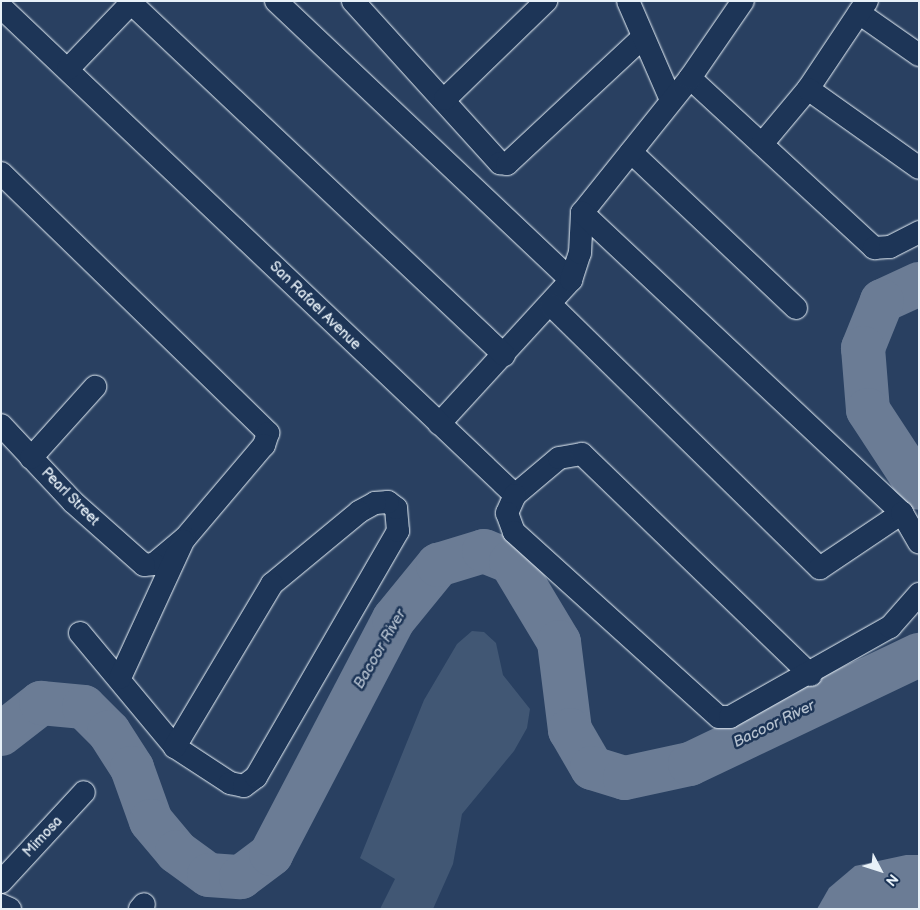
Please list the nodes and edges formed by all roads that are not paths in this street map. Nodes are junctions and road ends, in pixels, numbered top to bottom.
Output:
1 (276, 1) edge
2 (546, 1) edge
3 (628, 1) edge
4 (743, 1) edge
5 (132, 2) edge
6 (359, 4) edge
7 (1, 7) edge
8 (863, 7) edge
9 (643, 37) junction
10 (919, 54) edge
11 (68, 69) junction
12 (690, 78) junction
13 (808, 90) junction
14 (445, 99) junction
15 (670, 100) junction
16 (762, 144) junction
17 (631, 152) junction
18 (919, 168) edge
19 (1, 174) edge
20 (582, 213) junction
21 (919, 232) edge
22 (572, 280) junction
23 (551, 305) junction
24 (796, 308) dead end
25 (504, 355) junction
26 (95, 387) dead end
27 (439, 424) junction
28 (1, 425) edge
29 (31, 458) junction
30 (515, 495) junction
31 (902, 513) junction
32 (185, 538) junction
33 (919, 543) edge
34 (919, 594) edge
35 (80, 633) dead end
36 (811, 674) junction
37 (120, 678) junction
38 (175, 747) junction
39 (84, 792) dead end
40 (1, 882) edge
41 (1, 905) edge
42 (10, 909) edge

1 - 22 street
2 - 14 street
3 - 9 street
4 - 12 street
5 - 11 street
5 - 25 street
6 - 14 street
7 - 11 street, San Rafael Avenue
8 - 10 street
8 - 13 street
9 - 14 street
9 - 15 street
11 - 27 street, San Rafael Avenue
12 - 15 street
12 - 16 street
13 - 16 street
13 - 18 street
15 - 17 street
16 - 21 street
17 - 20 street
17 - 24 street
19 - 32 street
20 - 22 street
20 - 31 street
22 - 23 street
23 - 25 street
23 - 31 street
25 - 27 street
26 - 29 street
27 - 30 street, San Rafael Avenue
28 - 29 street, Pearl Street
29 - 32 street, Pearl Street
30 - 36 street
30 - 36 street
31 - 33 street
32 - 37 street
34 - 36 street
35 - 37 street
37 - 38 street
38 - 38 street
39 - 40 street, Mimosa
41 - 42 street

